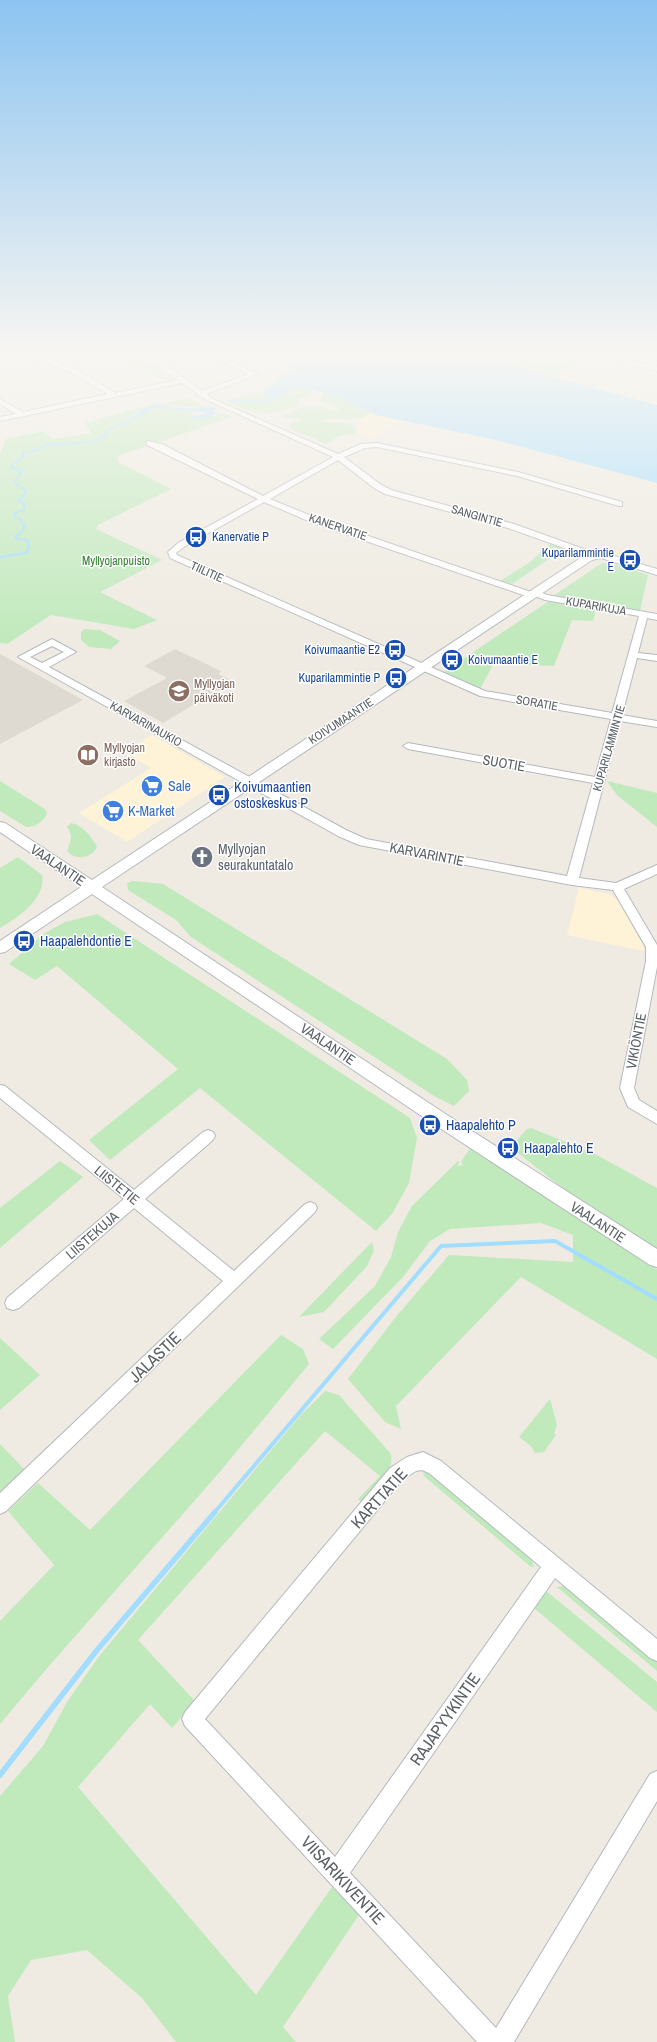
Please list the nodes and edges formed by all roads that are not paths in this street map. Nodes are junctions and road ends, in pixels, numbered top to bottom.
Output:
1 (168, 450) edge
2 (324, 450) edge
3 (354, 450) edge
4 (403, 450) edge
5 (339, 457) junction
6 (264, 498) junction
7 (619, 504) dead end
8 (592, 555) junction
9 (657, 572) edge
10 (533, 594) junction
11 (644, 614) junction
12 (657, 617) edge
13 (635, 655) junction
14 (657, 658) edge
15 (42, 667) dead end
16 (421, 668) junction
17 (618, 717) junction
18 (657, 724) edge
19 (408, 746) dead end
20 (250, 781) junction
21 (600, 781) junction
22 (0, 826) edge
23 (657, 869) edge
24 (572, 881) junction
25 (90, 887) junction
26 (617, 887) junction
27 (0, 948) edge
28 (0, 1090) edge
29 (657, 1118) edge
30 (208, 1136) dead end
31 (134, 1198) junction
32 (310, 1208) dead end
33 (657, 1259) edge
34 (234, 1280) junction
35 (13, 1303) dead end
36 (0, 1505) edge
37 (553, 1565) junction
38 (657, 1651) edge
39 (192, 1719) joint
40 (657, 1781) edge
41 (337, 1873) junction
42 (493, 2042) edge
43 (502, 2042) edge

1 - 6 street, KANERVATIE
2 - 5 street, SANGINTIE
3 - 5 street, TIILITIE
4 - 7 street, TIILITIE
5 - 6 street, TIILITIE
5 - 8 street, SANGINTIE
6 - 10 street, KANERVATIE
6 - 16 street, TIILITIE
8 - 9 street, SANGINTIE
8 - 10 street, KOIVUMAANTIE
10 - 11 street, KUPARIKUJA
10 - 16 street, KOIVUMAANTIE
11 - 12 street, KUPARIKUJA
11 - 13 street, KUPARILAMMINTIE
13 - 14 street
13 - 17 street, KUPARILAMMINTIE
15 - 20 street, KARVARINAUKIO
16 - 17 street, SORATIE
16 - 20 street, KOIVUMAANTIE
17 - 18 street, SORATIE
17 - 21 street, KUPARILAMMINTIE
19 - 21 street, SUOTIE
20 - 24 street, KARVARINTIE
20 - 25 street, KOIVUMAANTIE
21 - 24 street, KUPARILAMMINTIE
22 - 25 street, VAALANTIE
23 - 26 street
24 - 26 street, KARVARINTIE
25 - 27 street, KOIVUMAANTIE
25 - 33 street, VAALANTIE
26 - 29 street, VIKIÖNTIE
28 - 31 street, LIISTETIE
30 - 31 street, LIISTEKUJA
31 - 34 street, LIISTETIE
31 - 35 street, LIISTEKUJA
32 - 34 street, JALASTIE
34 - 36 street, JALASTIE
37 - 38 street, KARTTATIE
37 - 39 street, KARTTATIE
37 - 41 street, RAJAPYYKINTIE
39 - 41 street, VIISARIKIVENTIE
40 - 43 street
41 - 42 street, VIISARIKIVENTIE

